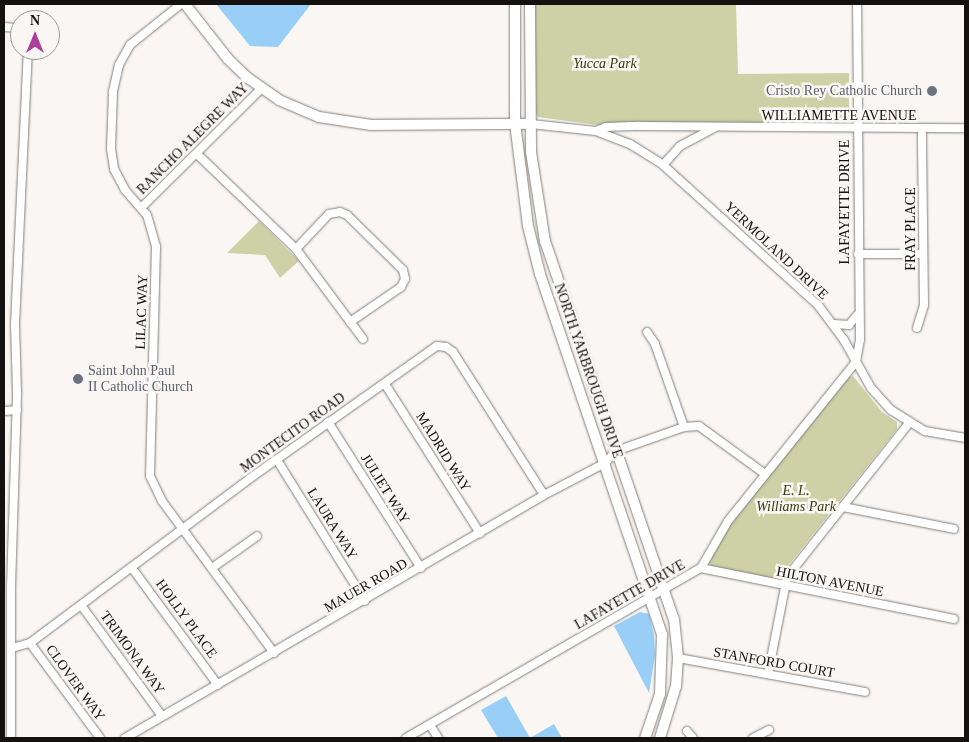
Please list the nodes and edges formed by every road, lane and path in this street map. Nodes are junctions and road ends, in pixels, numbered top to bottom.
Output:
1 (181, 4) edge
2 (185, 4) edge
3 (515, 4) edge
4 (530, 4) edge
5 (857, 4) edge
6 (27, 60) edge
7 (261, 89) junction
8 (515, 124) junction
9 (531, 124) junction
10 (714, 128) junction
11 (965, 128) edge
12 (857, 129) junction
13 (922, 129) junction
14 (596, 131) junction
15 (197, 154) junction
16 (663, 165) junction
17 (142, 207) junction
18 (541, 219) junction
19 (527, 222) junction
20 (296, 249) junction
21 (858, 254) junction
22 (923, 254) junction
23 (858, 310) junction
24 (350, 322) junction
25 (834, 324) junction
26 (917, 328) dead end
27 (647, 332) dead end
28 (363, 339) dead end
29 (856, 362) junction
30 (385, 384) junction
31 (4, 410) edge
32 (17, 410) junction
33 (328, 422) junction
34 (910, 423) junction
35 (684, 427) junction
36 (965, 438) edge
37 (616, 451) junction
38 (276, 460) junction
39 (605, 463) junction
40 (764, 474) junction
41 (544, 495) junction
42 (843, 507) junction
43 (183, 529) junction
44 (954, 529) dead end
45 (480, 533) junction
46 (257, 536) dead end
47 (132, 568) junction
48 (212, 568) junction
49 (420, 568) junction
50 (701, 568) junction
51 (784, 586) junction
52 (664, 588) junction
53 (652, 596) junction
54 (365, 601) junction
55 (81, 605) junction
56 (954, 619) dead end
57 (30, 643) junction
58 (12, 648) junction
59 (274, 653) junction
60 (678, 658) junction
61 (768, 674) junction
62 (218, 685) junction
63 (865, 692) dead end
64 (162, 716) junction
65 (430, 725) junction
66 (687, 730) dead end
67 (769, 730) dead end
68 (11, 738) edge
69 (100, 738) edge
70 (125, 738) edge
71 (406, 738) edge
72 (438, 738) edge
73 (645, 738) edge
74 (660, 738) edge
75 (693, 738) edge
76 (753, 738) edge

1 - 17 street, LILAC WAY
2 - 7 main road
3 - 8 main road, NORTH YARBROUGH DRIVE
4 - 9 main road, NORTH YARBROUGH DRIVE
5 - 12 street, LAFAYETTE DRIVE
6 - 32 street
7 - 8 main road
7 - 15 street, RANCHO ALEGRE WAY
8 - 9 main road
8 - 19 main road, NORTH YARBROUGH DRIVE
9 - 14 street, WILLIAMETTE AVENUE
9 - 18 main road, NORTH YARBROUGH DRIVE
10 - 12 street, WILLIAMETTE AVENUE
10 - 14 street, WILLIAMETTE AVENUE
10 - 16 street, WILLIAMETTE AVENUE
11 - 13 street, WILLIAMETTE AVENUE
12 - 13 street, WILLIAMETTE AVENUE
12 - 21 street, LAFAYETTE DRIVE
13 - 22 street, FRAY PLACE
14 - 16 street, YERMOLAND DRIVE
15 - 17 street, RANCHO ALEGRE WAY
15 - 20 street
16 - 25 street, YERMOLAND DRIVE
17 - 43 street, LILAC WAY
18 - 19 main road
18 - 37 main road, NORTH YARBROUGH DRIVE
19 - 39 main road, NORTH YARBROUGH DRIVE
20 - 24 street
20 - 24 street
21 - 22 street
21 - 23 street, LAFAYETTE DRIVE
22 - 26 street, FRAY PLACE
23 - 25 street
23 - 29 street, LAFAYETTE DRIVE
24 - 28 street
25 - 29 street, YERMOLAND DRIVE
27 - 35 street
29 - 34 street, YERMOLAND DRIVE
29 - 40 street, LAFAYETTE DRIVE
30 - 33 street, MONTECITO ROAD
30 - 41 street, MONTECITO ROAD
30 - 45 street, MADRID WAY
31 - 32 street
32 - 58 street
33 - 38 street, MONTECITO ROAD
33 - 49 street, JULIET WAY
34 - 36 street, YERMOLAND DRIVE
34 - 42 street
35 - 37 street
35 - 40 street
37 - 39 street, MAUER ROAD
37 - 52 main road, NORTH YARBROUGH DRIVE
38 - 43 street, MONTECITO ROAD
38 - 54 street, LAURA WAY
39 - 41 street, MAUER ROAD
39 - 53 main road, NORTH YARBROUGH DRIVE
40 - 50 street, LAFAYETTE DRIVE
41 - 45 street, MAUER ROAD
42 - 44 street
42 - 51 street
43 - 47 street, MONTECITO ROAD
43 - 48 street, LILAC WAY
45 - 49 street, MAUER ROAD
46 - 48 street
47 - 55 street, MONTECITO ROAD
47 - 62 street, HOLLY PLACE
48 - 59 street, LILAC WAY
49 - 54 street, MAUER ROAD
50 - 51 street, HILTON AVENUE
50 - 52 street, LAFAYETTE DRIVE
51 - 56 street, HILTON AVENUE
51 - 61 street
52 - 53 street, LAFAYETTE DRIVE
52 - 60 main road, NORTH YARBROUGH DRIVE
53 - 65 street, LAFAYETTE DRIVE
53 - 73 main road, NORTH YARBROUGH DRIVE
54 - 59 street, MAUER ROAD
55 - 57 street, MONTECITO ROAD
55 - 64 street, TRIMONA WAY
57 - 58 street, MONTECITO ROAD
57 - 69 street, CLOVER WAY
58 - 68 street
59 - 62 street, MAUER ROAD
60 - 61 street, STANFORD COURT
60 - 74 main road, NORTH YARBROUGH DRIVE
61 - 63 street, STANFORD COURT
62 - 64 street, MAUER ROAD
64 - 70 street, MAUER ROAD
65 - 71 street, LAFAYETTE DRIVE
65 - 72 street
66 - 75 street
67 - 76 street

